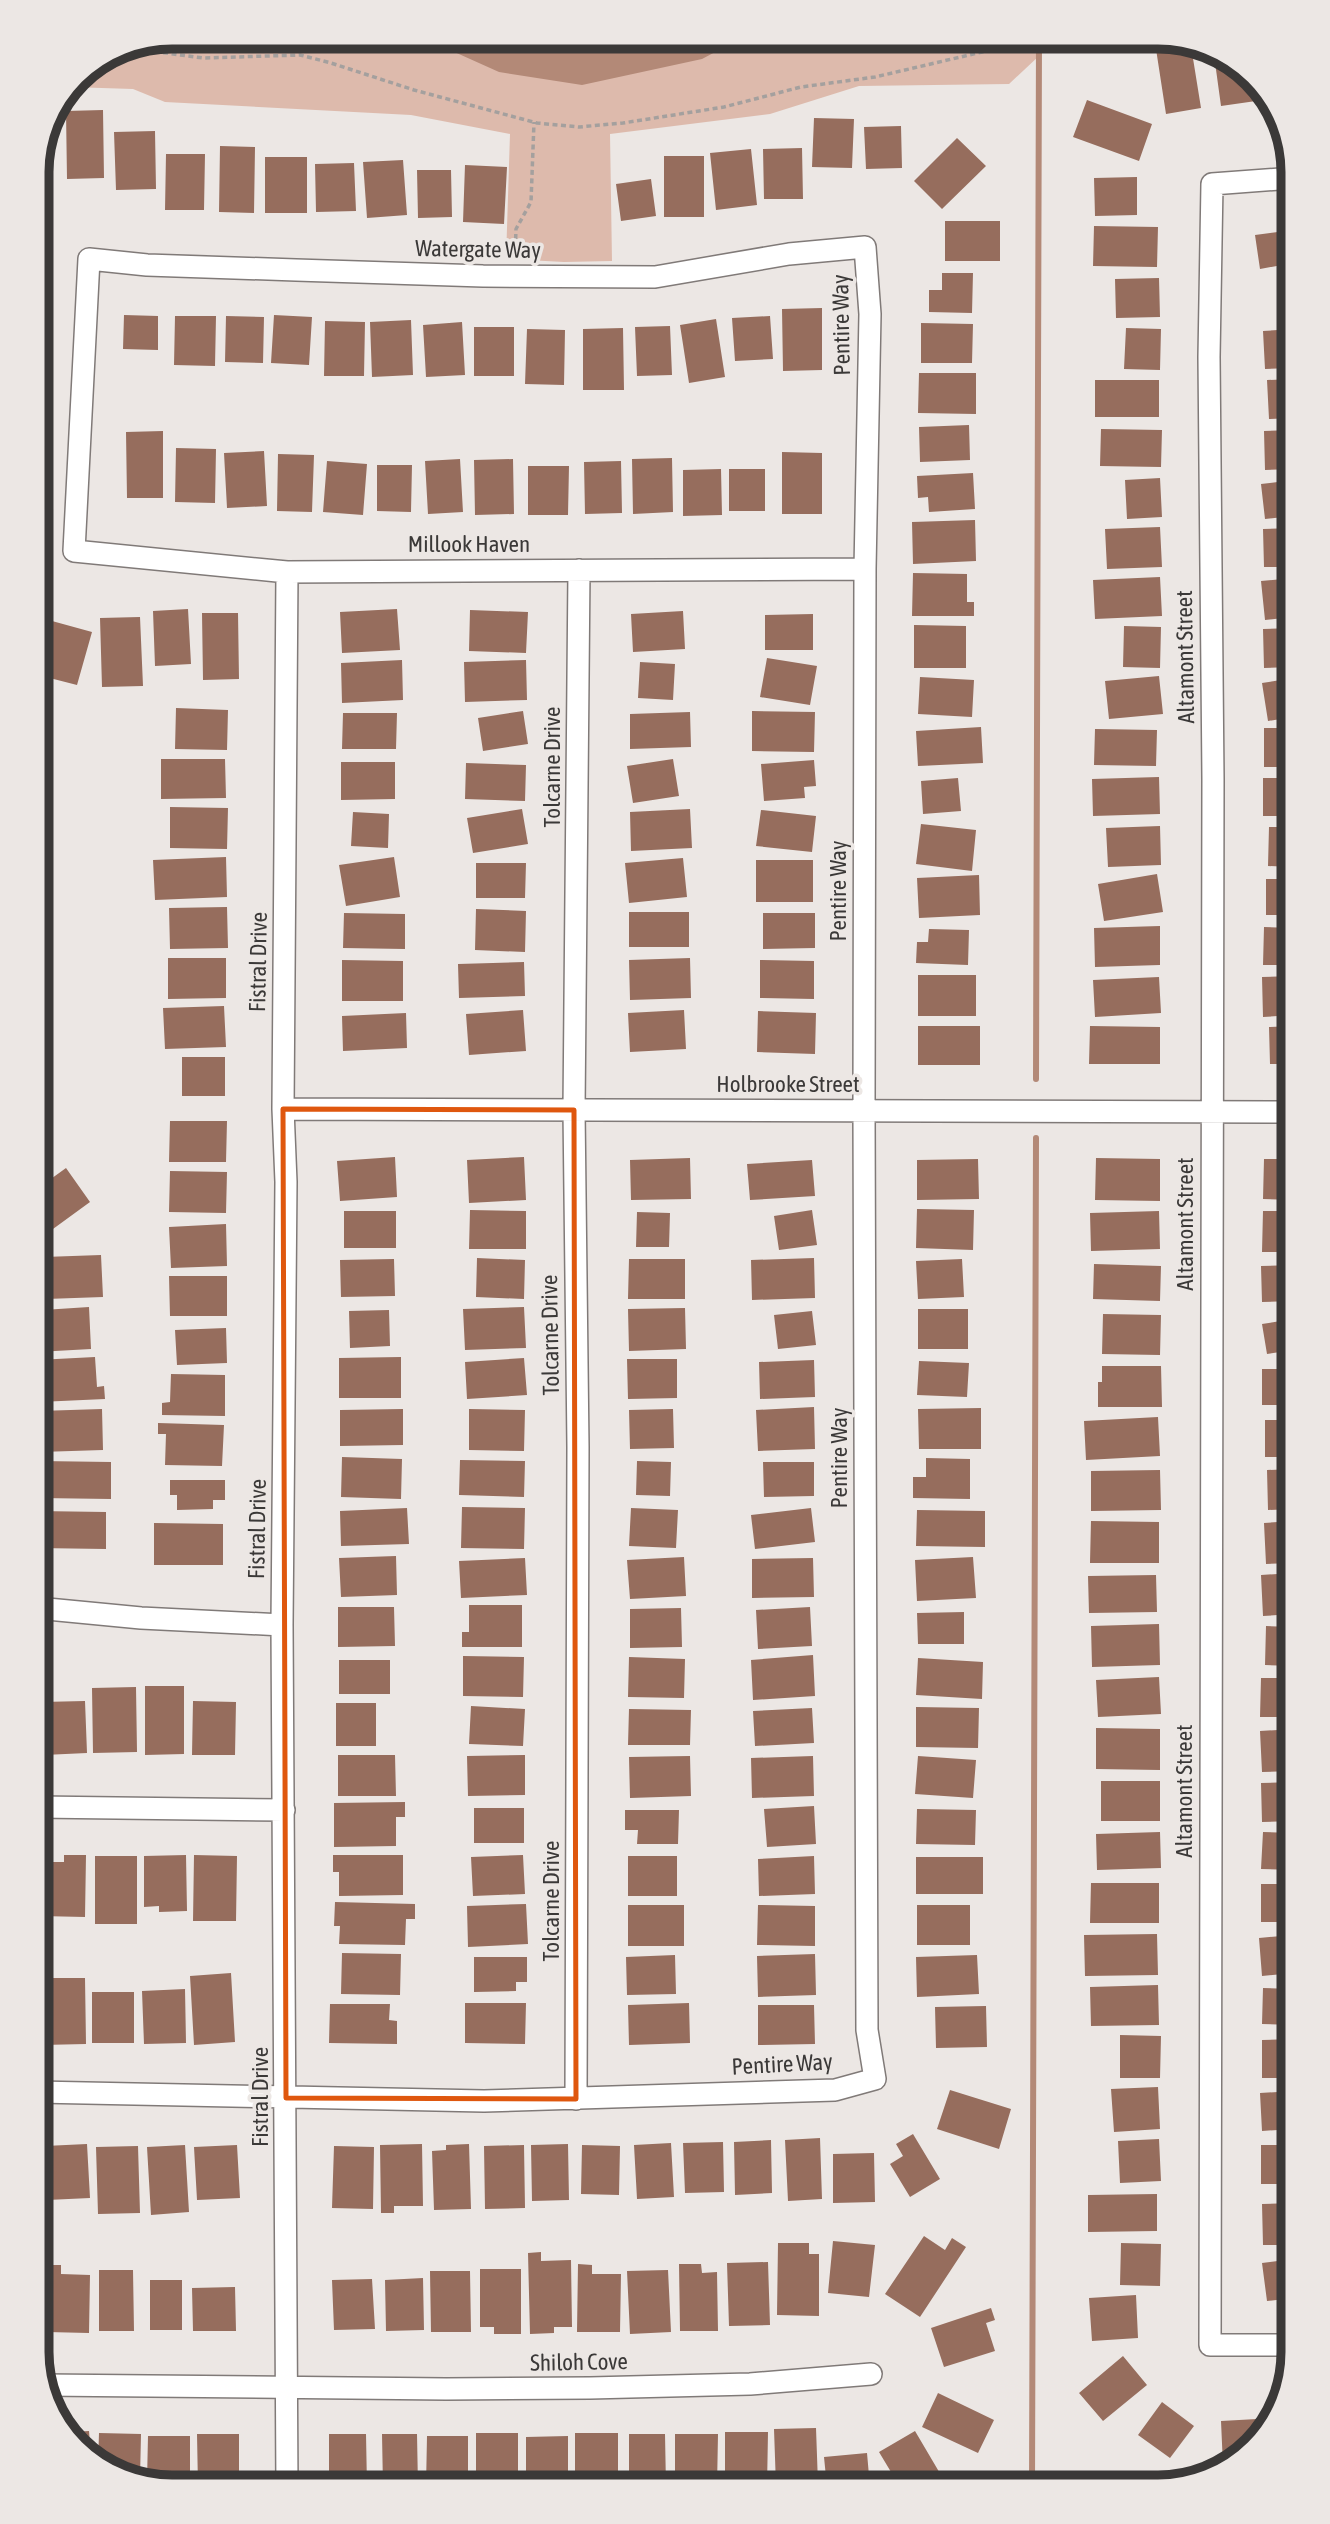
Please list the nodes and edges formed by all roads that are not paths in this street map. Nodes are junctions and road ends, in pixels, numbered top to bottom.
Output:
1 (1281, 179) edge
2 (865, 247) joint
3 (74, 551) joint
4 (866, 569) junction
5 (579, 570) junction
6 (287, 572) junction
7 (283, 1109) junction
8 (574, 1110) junction
9 (864, 1111) junction
10 (1211, 1111) junction
11 (1281, 1112) edge
12 (49, 1609) edge
13 (282, 1625) junction
14 (49, 1807) edge
15 (285, 1810) junction
16 (49, 2092) edge
17 (286, 2098) junction
18 (576, 2099) junction
19 (1281, 2345) edge
20 (871, 2374) dead end
21 (53, 2385) edge
22 (287, 2388) junction
23 (287, 2475) edge

1 - 10 street, Altamont Street
2 - 3 street, Watergate Way
2 - 4 street, Pentire Way
3 - 6 street, Millook Haven
4 - 5 street, Millook Haven
4 - 9 street, Pentire Way
5 - 6 street, Millook Haven
5 - 8 street, Tolcarne Drive
6 - 7 street, Fistral Drive
7 - 8 street, Holbrooke Street
7 - 13 street, Fistral Drive
8 - 9 street, Holbrooke Street
8 - 18 street, Tolcarne Drive
9 - 10 street, Holbrooke Street
9 - 18 street, Pentire Way
10 - 11 street, Holbrooke Street
10 - 19 street, Altamont Street
12 - 13 street
13 - 15 street, Fistral Drive
14 - 15 street
15 - 17 street, Fistral Drive
16 - 17 street, Pentire Way
17 - 18 street, Pentire Way
17 - 22 street, Fistral Drive
20 - 22 street, Shiloh Cove
21 - 22 street, Shiloh Cove
22 - 23 street, Fistral Drive

